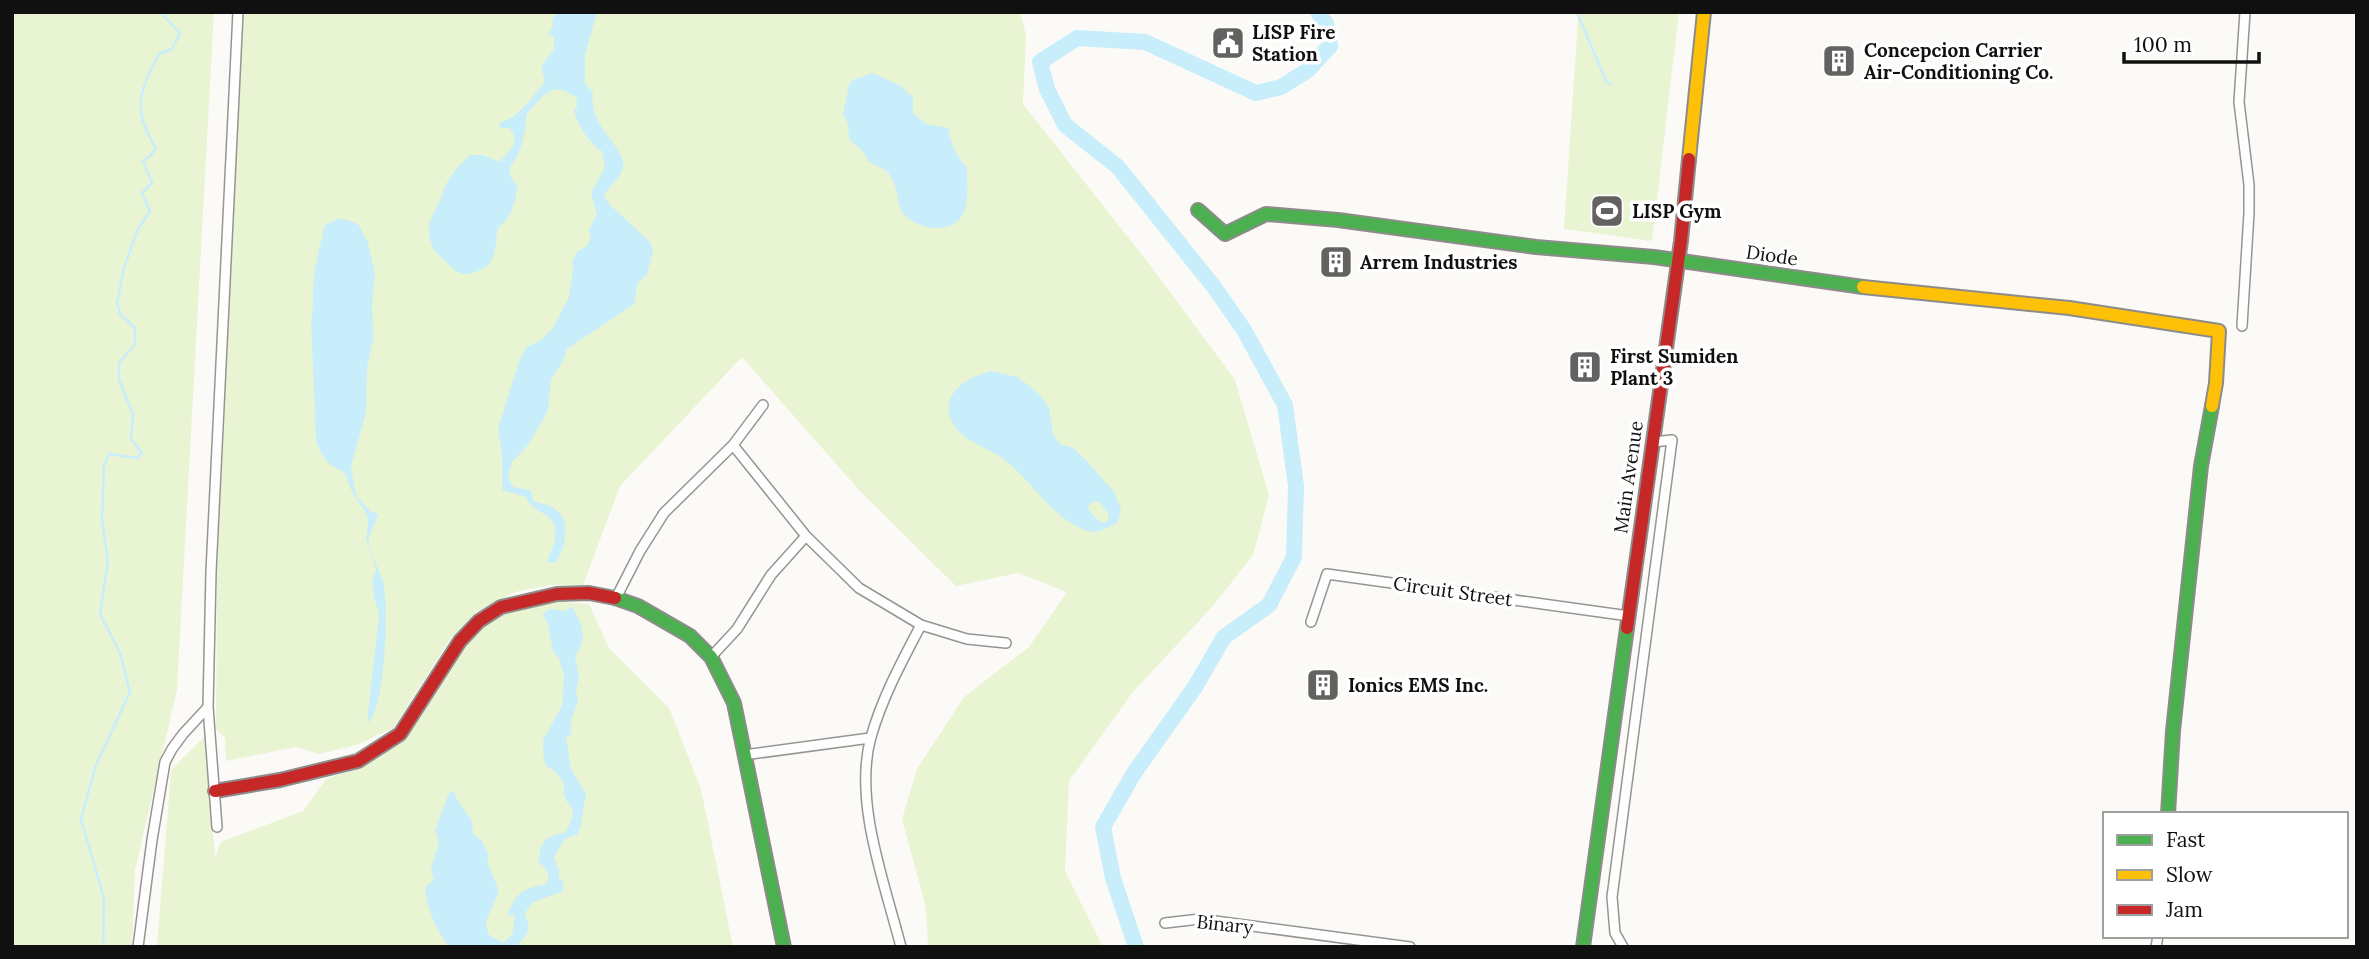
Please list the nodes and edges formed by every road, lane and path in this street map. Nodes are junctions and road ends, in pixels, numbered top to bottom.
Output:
1 (238, 12) edge
2 (1704, 12) edge
3 (2245, 12) edge
4 (1198, 210) dead end
5 (1678, 261) junction
6 (2242, 326) dead end
7 (763, 405) dead end
8 (1653, 442) junction
9 (733, 445) junction
10 (806, 536) junction
11 (616, 598) junction
12 (1629, 616) junction
13 (1311, 622) dead end
14 (921, 625) junction
15 (1006, 643) dead end
16 (711, 657) junction
17 (208, 707) junction
18 (870, 738) junction
19 (744, 755) junction
20 (215, 791) junction
21 (2168, 812) edge
22 (217, 827) dead end
23 (1165, 923) dead end
24 (138, 947) edge
25 (785, 947) edge
26 (901, 947) edge
27 (1410, 947) edge
28 (1583, 947) edge
29 (1623, 947) edge

1 - 17 street
2 - 5 street, Main Avenue
3 - 6 street
4 - 5 street, Diode
5 - 8 street, Main Avenue
5 - 21 street, Diode
7 - 9 street
8 - 12 street, Main Avenue
8 - 29 street
9 - 10 street
9 - 11 street
10 - 14 street
10 - 16 street
11 - 16 street
11 - 20 street
12 - 13 street, Circuit Street
12 - 28 street, Main Avenue
14 - 15 street
14 - 18 street
16 - 19 street
17 - 20 street
17 - 24 street
18 - 19 street
18 - 26 street
19 - 25 street
20 - 22 street
23 - 27 street, Binary

